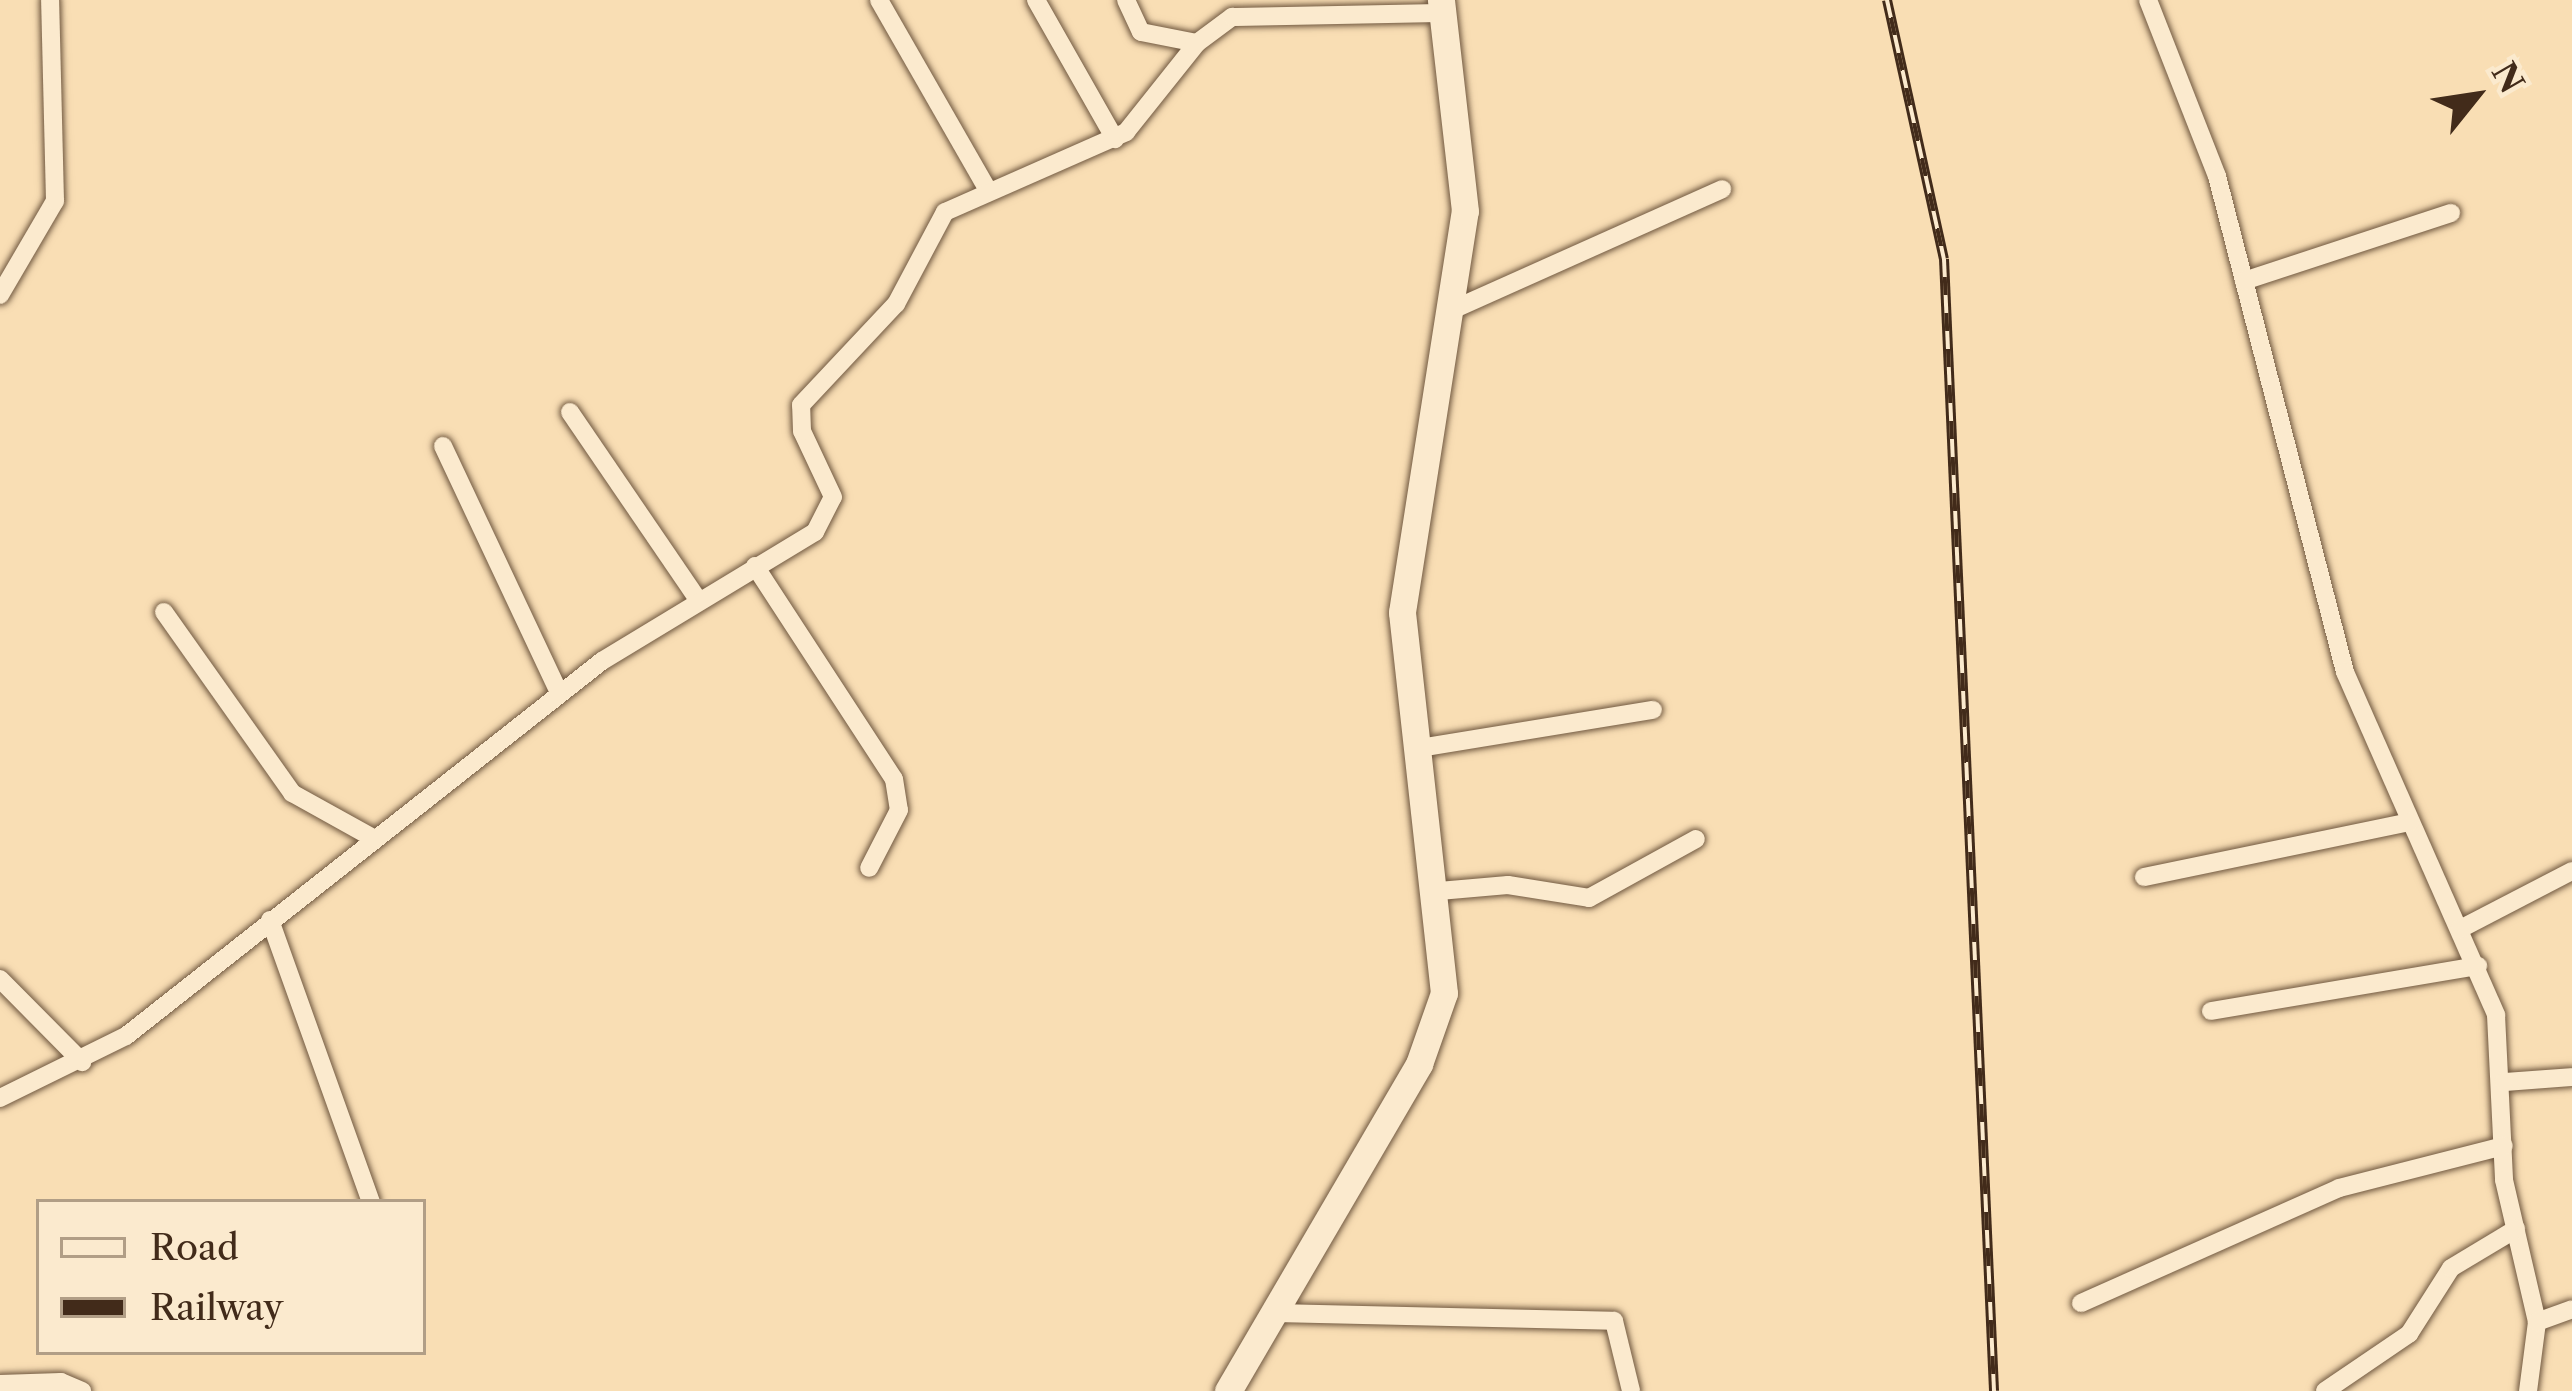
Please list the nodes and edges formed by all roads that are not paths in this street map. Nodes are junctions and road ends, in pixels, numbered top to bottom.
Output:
1 (50, 0) edge
2 (879, 0) edge
3 (1036, 0) edge
4 (1126, 0) edge
5 (2148, 0) edge
6 (1442, 6) edge
7 (1197, 44) junction
8 (1115, 139) junction
9 (1723, 190) dead end
10 (988, 192) junction
11 (2451, 213) dead end
12 (2244, 281) junction
13 (0, 295) edge
14 (1452, 310) junction
15 (570, 412) dead end
16 (443, 446) dead end
17 (755, 566) junction
18 (696, 597) junction
19 (164, 612) dead end
20 (559, 693) junction
21 (1653, 710) dead end
22 (1420, 748) junction
23 (2409, 822) junction
24 (373, 838) junction
25 (1696, 839) dead end
26 (869, 868) dead end
27 (2572, 871) edge
28 (2144, 877) dead end
29 (1439, 891) junction
30 (271, 920) junction
31 (2460, 928) junction
32 (2478, 966) junction
33 (0, 979) edge
34 (2212, 1011) dead end
35 (82, 1062) junction
36 (2572, 1077) edge
37 (2504, 1082) junction
38 (0, 1098) edge
39 (2504, 1146) junction
40 (370, 1199) edge
41 (2516, 1229) junction
42 (2081, 1304) dead end
43 (2572, 1309) edge
44 (1274, 1312) junction
45 (2537, 1322) junction
46 (0, 1384) edge
47 (82, 1391) edge
48 (1228, 1391) edge
49 (1630, 1391) edge
50 (2325, 1391) edge
51 (2528, 1391) edge

1 - 13 street
2 - 10 street
3 - 8 street
4 - 7 street
5 - 12 street
6 - 7 street
6 - 14 street
7 - 8 street
8 - 10 street
9 - 14 street
10 - 17 street
11 - 12 street
12 - 23 street
14 - 22 street
15 - 18 street
16 - 20 street
17 - 18 street
17 - 26 street
18 - 20 street
19 - 24 street
20 - 24 street
21 - 22 street
22 - 29 street
23 - 28 street
23 - 31 street
24 - 30 street
25 - 29 street
27 - 31 street
29 - 44 street
30 - 35 street
30 - 40 street
31 - 32 street
32 - 34 street
32 - 37 street
33 - 35 street
35 - 38 street
36 - 37 street
37 - 39 street
39 - 41 street
39 - 42 street
41 - 45 street
41 - 50 street
43 - 45 street
44 - 48 street
44 - 49 street
45 - 51 street
46 - 47 street

